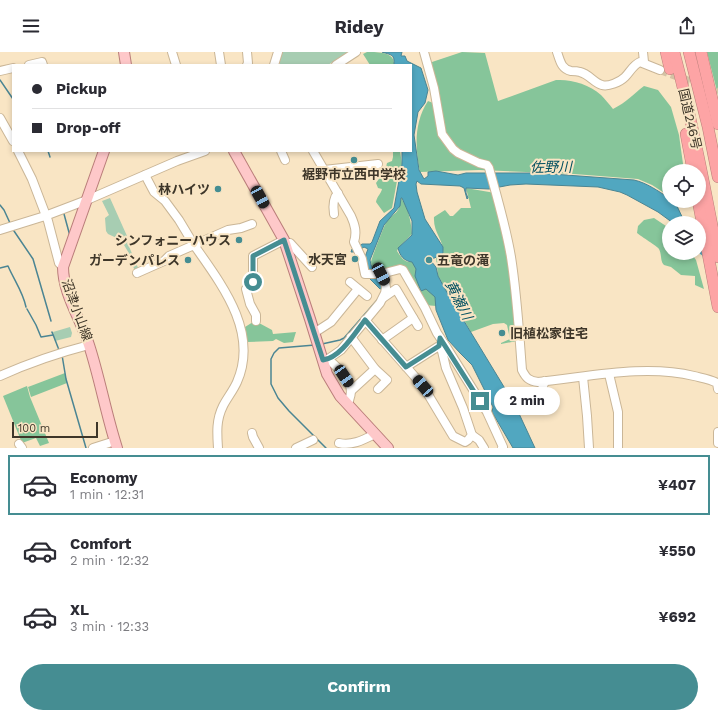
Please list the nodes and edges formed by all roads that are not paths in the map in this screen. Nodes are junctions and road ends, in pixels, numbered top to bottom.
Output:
1 (172, 52) edge
2 (218, 52) edge
3 (247, 52) edge
4 (278, 52) edge
5 (356, 52) edge
6 (424, 52) edge
7 (557, 52) edge
8 (643, 52) edge
9 (666, 52) edge
10 (674, 52) edge
11 (689, 52) edge
12 (701, 52) edge
13 (644, 62) junction
14 (33, 64) edge
15 (43, 64) edge
16 (176, 64) edge
17 (221, 64) edge
18 (247, 64) edge
19 (274, 64) edge
20 (338, 64) edge
21 (12, 68) edge
22 (660, 70) tunnel mouth
23 (0, 71) edge
24 (0, 118) edge
25 (718, 124) edge
26 (12, 139) edge
27 (18, 152) edge
28 (104, 152) edge
29 (202, 152) edge
30 (235, 152) edge
31 (281, 152) edge
32 (314, 152) edge
33 (285, 160) dead end
34 (378, 164) dead end
35 (692, 164) edge
36 (324, 170) junction
37 (145, 176) junction
38 (718, 177) edge
39 (338, 193) junction
40 (87, 200) junction
41 (699, 208) edge
42 (334, 214) dead end
43 (46, 216) junction
44 (252, 224) dead end
45 (0, 230) edge
46 (284, 242) junction
47 (194, 245) junction
48 (718, 257) edge
49 (63, 267) junction
50 (312, 267) dead end
51 (137, 272) dead end
52 (381, 274) junction
53 (350, 282) dead end
54 (358, 289) junction
55 (367, 296) dead end
56 (382, 298) junction
57 (718, 307) edge
58 (413, 318) junction
59 (365, 320) junction
60 (256, 321) dead end
61 (418, 326) dead end
62 (314, 332) junction
63 (351, 337) junction
64 (382, 340) junction
65 (440, 342) junction
66 (90, 345) junction
67 (325, 360) junction
68 (406, 367) junction
69 (375, 369) junction
70 (609, 374) junction
71 (0, 376) edge
72 (583, 377) junction
73 (545, 381) junction
74 (378, 389) dead end
75 (718, 389) edge
76 (351, 391) junction
77 (540, 394) dead end
78 (348, 404) junction
79 (718, 432) edge
80 (252, 433) dead end
81 (375, 434) junction
82 (313, 440) dead end
83 (470, 441) edge
84 (339, 443) dead end
85 (718, 443) edge
86 (116, 445) edge
87 (301, 447) edge
88 (93, 448) edge
89 (218, 448) edge
90 (259, 448) edge
91 (388, 448) edge
92 (484, 448) edge
93 (502, 448) edge
94 (588, 448) edge
95 (618, 448) edge

1 - 16 street
2 - 17 street
3 - 18 street
4 - 19 street
5 - 20 street
6 - 73 street
7 - 13 street
8 - 13 street
9 - 35 highway, 国道246号
10 - 48 highway, 国道246号
11 - 38 highway
12 - 25 highway
13 - 22 street
14 - 15 street
21 - 23 street
24 - 26 street
27 - 43 street
28 - 40 main road, 沼津小山線
29 - 37 street
30 - 46 main road
31 - 33 street
32 - 36 street
34 - 36 street
36 - 39 street
37 - 40 street
37 - 47 street
39 - 42 street
39 - 52 street
40 - 43 street
40 - 49 main road, 沼津小山線
41 - 57 highway
43 - 45 street
43 - 49 street
44 - 47 street
46 - 50 street
46 - 60 street
46 - 62 main road
47 - 51 street
47 - 89 street
49 - 66 main road, 沼津小山線
52 - 56 street
52 - 65 street
53 - 54 street
54 - 55 street
54 - 62 street
56 - 58 street
56 - 59 street
58 - 61 street
58 - 64 street
59 - 63 street
59 - 64 street
62 - 67 main road
63 - 67 street
63 - 69 street
64 - 68 street
65 - 68 street
65 - 83 street
65 - 93 street
66 - 71 street
66 - 86 main road, 沼津小山線
67 - 76 street
67 - 78 main road
68 - 83 street
69 - 74 street
69 - 76 street
70 - 72 street
70 - 75 street
70 - 95 street
72 - 73 street
72 - 94 street
73 - 77 street
76 - 78 street
78 - 81 main road
79 - 85 street
80 - 90 street
81 - 84 street
81 - 91 main road
82 - 87 street
83 - 92 street
86 - 88 street

